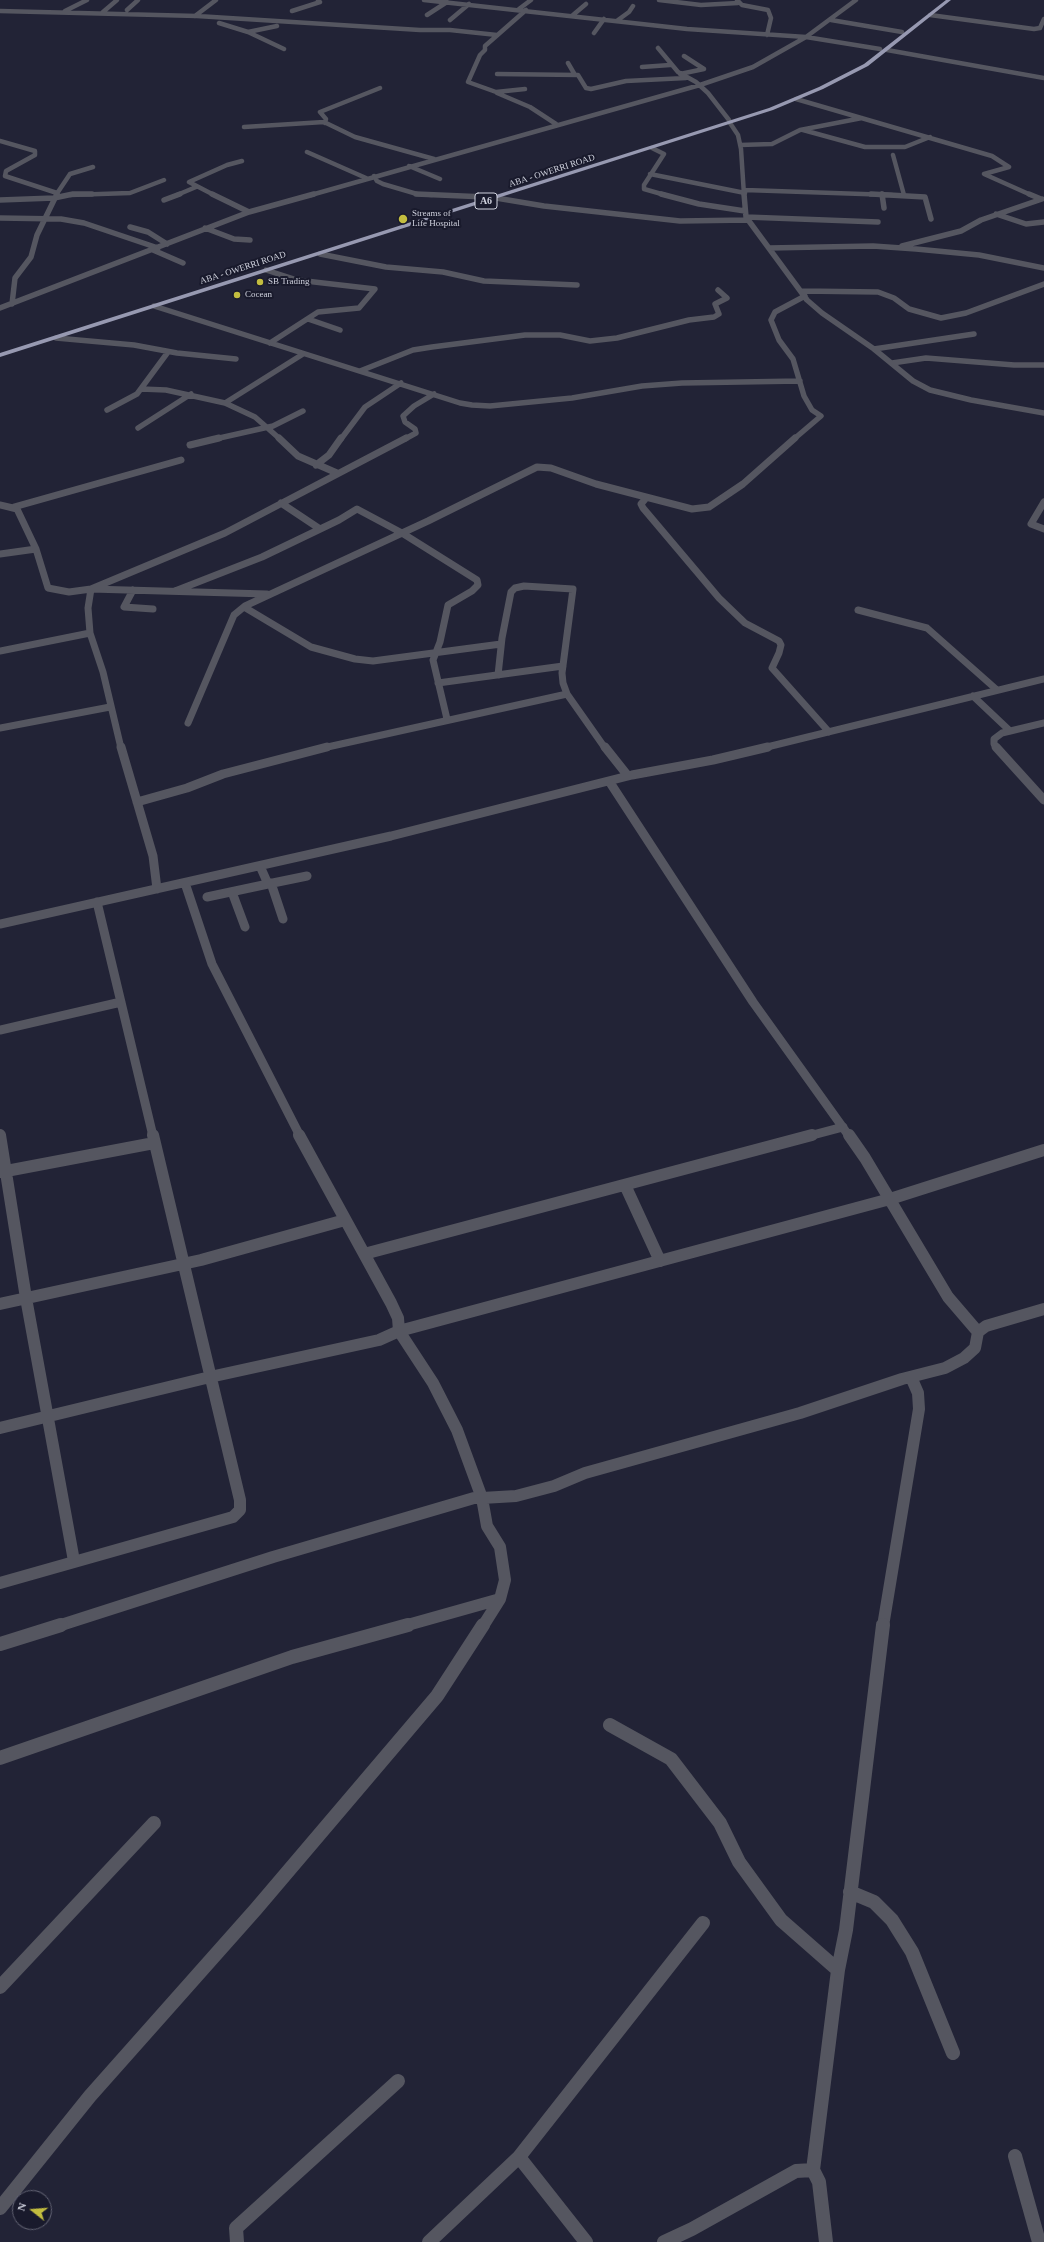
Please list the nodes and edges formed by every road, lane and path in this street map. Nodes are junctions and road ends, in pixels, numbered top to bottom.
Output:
1 (86, 0) edge
2 (117, 0) edge
3 (138, 0) edge
4 (216, 0) edge
5 (318, 0) edge
6 (424, 0) edge
7 (531, 0) edge
8 (660, 0) edge
9 (856, 0) edge
10 (941, 0) edge
11 (949, 0) edge
12 (447, 2) junction
13 (737, 2) edge
14 (469, 4) junction
15 (586, 4) dead end
16 (633, 6) dead end
17 (518, 9) junction
18 (127, 10) dead end
19 (526, 10) junction
20 (0, 11) edge
21 (292, 11) dead end
22 (63, 12) junction
23 (103, 12) junction
24 (272, 15) dead end
25 (427, 15) dead end
26 (573, 15) junction
27 (930, 15) junction
28 (195, 16) junction
29 (214, 17) junction
30 (604, 19) junction
31 (1044, 19) edge
32 (450, 20) dead end
33 (618, 20) junction
34 (831, 20) junction
35 (289, 23) junction
36 (910, 26) junction
37 (917, 27) junction
38 (1038, 29) junction
39 (1044, 30) edge
40 (248, 32) junction
41 (902, 32) junction
42 (594, 33) dead end
43 (497, 35) junction
44 (767, 35) junction
45 (806, 37) junction
46 (658, 48) dead end
47 (880, 49) junction
48 (284, 50) dead end
49 (887, 50) junction
50 (684, 56) dead end
51 (568, 63) dead end
52 (670, 65) junction
53 (642, 67) dead end
54 (498, 74) dead end
55 (680, 74) junction
56 (575, 75) junction
57 (686, 78) junction
58 (1044, 78) edge
59 (700, 85) junction
60 (380, 88) dead end
61 (525, 89) dead end
62 (496, 92) junction
63 (796, 99) junction
64 (864, 118) junction
65 (729, 121) junction
66 (325, 123) junction
67 (556, 124) junction
68 (244, 127) dead end
69 (803, 130) junction
70 (930, 137) junction
71 (0, 141) edge
72 (740, 145) junction
73 (652, 148) junction
74 (307, 152) dead end
75 (893, 155) dead end
76 (434, 159) junction
77 (242, 161) dead end
78 (409, 166) junction
79 (93, 167) dead end
80 (650, 174) junction
81 (374, 176) junction
82 (366, 178) junction
83 (440, 179) dead end
84 (164, 180) dead end
85 (196, 187) junction
86 (745, 192) junction
87 (57, 194) junction
88 (73, 194) junction
89 (882, 194) junction
90 (904, 195) junction
91 (486, 197) junction
92 (496, 198) junction
93 (1042, 199) edge
94 (0, 200) edge
95 (164, 200) dead end
96 (884, 208) dead end
97 (249, 212) junction
98 (996, 214) junction
99 (747, 216) junction
100 (0, 218) edge
101 (45, 219) junction
102 (931, 219) dead end
103 (878, 222) dead end
104 (1044, 222) edge
105 (130, 227) dead end
106 (205, 228) junction
107 (250, 240) dead end
108 (167, 244) junction
109 (769, 248) junction
110 (899, 248) junction
111 (156, 249) junction
112 (320, 254) junction
113 (184, 263) dead end
114 (1044, 268) edge
115 (266, 270) junction
116 (1044, 284) edge
117 (577, 285) dead end
118 (718, 290) dead end
119 (803, 293) junction
120 (12, 304) junction
121 (154, 306) junction
122 (0, 308) edge
123 (308, 318) junction
124 (340, 330) dead end
125 (974, 334) dead end
126 (56, 338) junction
127 (270, 343) junction
128 (874, 349) junction
129 (0, 351) edge
130 (168, 352) junction
131 (303, 354) junction
132 (0, 355) edge
133 (236, 359) dead end
134 (892, 363) junction
135 (1044, 365) edge
136 (360, 371) junction
137 (800, 382) junction
138 (401, 383) junction
139 (141, 389) junction
140 (191, 394) junction
141 (434, 394) junction
142 (225, 403) junction
143 (106, 410) dead end
144 (303, 410) dead end
145 (1044, 413) edge
146 (268, 427) junction
147 (138, 428) dead end
148 (190, 445) dead end
149 (181, 460) dead end
150 (316, 465) junction
151 (337, 473) junction
152 (646, 498) junction
153 (1044, 502) edge
154 (281, 503) junction
155 (0, 505) edge
156 (14, 507) junction
157 (320, 529) junction
158 (1044, 529) edge
159 (402, 533) junction
160 (36, 550) junction
161 (0, 554) edge
162 (90, 588) junction
163 (133, 590) junction
164 (175, 591) junction
165 (269, 594) junction
166 (244, 607) junction
167 (153, 610) dead end
168 (858, 610) dead end
169 (90, 633) junction
170 (501, 644) junction
171 (0, 651) edge
172 (436, 651) junction
173 (563, 666) junction
174 (498, 675) junction
175 (1044, 679) edge
176 (438, 683) junction
177 (997, 690) junction
178 (567, 694) junction
179 (973, 696) junction
180 (110, 707) junction
181 (447, 719) junction
182 (188, 722) dead end
183 (1044, 723) edge
184 (0, 728) edge
185 (828, 732) junction
186 (1010, 732) junction
187 (628, 776) junction
188 (609, 781) junction
189 (1044, 800) edge
190 (137, 802) junction
191 (260, 866) junction
192 (307, 876) dead end
193 (185, 883) junction
194 (269, 884) junction
195 (157, 889) junction
196 (232, 892) junction
197 (207, 897) dead end
198 (97, 902) junction
199 (283, 919) dead end
200 (0, 924) edge
201 (244, 927) dead end
202 (121, 1002) junction
203 (0, 1030) edge
204 (843, 1127) junction
205 (0, 1135) edge
206 (154, 1143) junction
207 (1044, 1150) edge
208 (3, 1172) edge
209 (625, 1184) junction
210 (890, 1199) junction
211 (345, 1220) junction
212 (364, 1254) junction
213 (660, 1261) junction
214 (183, 1262) junction
215 (26, 1298) junction
216 (0, 1304) edge
217 (1044, 1309) edge
218 (399, 1331) junction
219 (978, 1332) junction
220 (210, 1377) junction
221 (911, 1377) junction
222 (48, 1416) junction
223 (0, 1428) edge
224 (482, 1498) junction
225 (74, 1561) junction
226 (0, 1583) edge
227 (500, 1599) junction
228 (0, 1644) edge
229 (610, 1725) dead end
230 (0, 1758) edge
231 (154, 1823) dead end
232 (850, 1892) junction
233 (703, 1923) dead end
234 (838, 1970) junction
235 (0, 1987) edge
236 (953, 2054) dead end
237 (398, 2081) dead end
238 (1015, 2156) dead end
239 (519, 2157) junction
240 (813, 2170) junction
241 (0, 2208) edge
242 (237, 2242) edge
243 (429, 2242) edge
244 (586, 2242) edge
245 (664, 2242) edge
246 (826, 2242) edge
247 (1039, 2242) edge

1 - 22 street
2 - 23 street
3 - 18 street
4 - 28 street
5 - 21 street
6 - 12 street
7 - 17 street
8 - 13 street
9 - 34 street
10 - 36 highway, ABA - OWERRI ROAD / A6
11 - 27 highway, ABA - OWERRI ROAD / A6
12 - 14 street
12 - 25 street
13 - 44 street
14 - 17 street
14 - 32 street
15 - 26 street
16 - 33 street
17 - 19 street
19 - 26 street
19 - 43 street
20 - 22 street
22 - 23 street
23 - 28 street
24 - 35 street
26 - 30 street
27 - 37 highway, ABA - OWERRI ROAD / A6
27 - 38 street
28 - 29 street
29 - 35 street
29 - 40 street
30 - 33 street
30 - 42 street
31 - 38 street
33 - 44 street
34 - 41 street
34 - 45 street
35 - 40 street
35 - 43 street
36 - 37 highway
36 - 41 highway, ABA - OWERRI ROAD / A6
37 - 49 highway, ABA - OWERRI ROAD / A6
38 - 39 street
40 - 48 street
41 - 47 highway, ABA - OWERRI ROAD / A6
43 - 62 street
44 - 45 street
45 - 47 street
45 - 59 street
46 - 52 street
47 - 65 highway, ABA - OWERRI ROAD / A6
49 - 58 street
49 - 63 highway, ABA - OWERRI ROAD / A6
50 - 55 street
51 - 56 street
52 - 53 street
52 - 55 street
54 - 56 street
55 - 57 street
56 - 57 street
57 - 59 street
59 - 65 street
59 - 67 street
60 - 66 street
61 - 62 street
62 - 67 street
63 - 64 street
63 - 65 highway, ABA - OWERRI ROAD / A6
64 - 69 street
64 - 70 street
65 - 72 street
65 - 73 highway, ABA - OWERRI ROAD / A6
65 - 91 highway, ABA - OWERRI ROAD / A6
66 - 68 street
66 - 76 street
67 - 76 street
69 - 70 street
69 - 72 street
70 - 93 street
71 - 87 street
72 - 86 street
73 - 80 street
73 - 92 highway, ABA - OWERRI ROAD / A6
74 - 82 street
75 - 90 street
76 - 78 street
77 - 85 street
78 - 81 street
78 - 83 street
79 - 87 street
80 - 86 street
80 - 99 street
81 - 82 street
81 - 91 street
82 - 97 street
84 - 88 street
85 - 95 street
85 - 97 street
86 - 89 street
86 - 99 street
87 - 88 street
87 - 88 street
87 - 94 street
87 - 101 street
89 - 90 street
89 - 96 street
90 - 102 street
91 - 129 highway, ABA - OWERRI ROAD / A6
92 - 99 street
92 - 112 highway, ABA - OWERRI ROAD / A6
93 - 98 street
97 - 106 street
98 - 104 street
98 - 110 street
99 - 103 street
99 - 109 street
100 - 101 street
101 - 111 street
101 - 120 street
105 - 108 street
106 - 107 street
106 - 108 street
108 - 111 street
109 - 110 street
109 - 119 street
110 - 114 street
111 - 113 street
111 - 120 street
112 - 115 highway, ABA - OWERRI ROAD / A6
112 - 117 street
115 - 121 highway, ABA - OWERRI ROAD / A6
115 - 123 street
116 - 119 street
118 - 136 street
119 - 128 street
119 - 137 street
120 - 122 street
121 - 126 highway, ABA - OWERRI ROAD / A6
121 - 127 street
123 - 124 street
123 - 127 street
125 - 128 street
126 - 130 street
126 - 132 highway, ABA - OWERRI ROAD / A6
127 - 131 street
128 - 134 street
130 - 133 street
130 - 139 street
131 - 136 street
131 - 142 street
134 - 135 street
134 - 145 street
136 - 138 street
137 - 141 street
137 - 152 street
138 - 141 street
138 - 150 street
139 - 140 street
139 - 143 street
140 - 142 street
140 - 147 street
141 - 151 street
142 - 146 street
144 - 146 street
146 - 148 street
146 - 150 street
149 - 156 street
150 - 151 street
151 - 154 street
152 - 159 street
152 - 185 street
153 - 158 street
154 - 157 street
154 - 162 street
155 - 156 street
156 - 160 street
157 - 159 street
157 - 164 street
159 - 165 street
159 - 172 street
160 - 161 street
160 - 162 street
162 - 163 street
162 - 169 street
163 - 164 street
163 - 167 street
164 - 165 street
165 - 166 street
166 - 172 street
166 - 182 street
168 - 177 street
169 - 171 street
169 - 180 street
170 - 172 street
170 - 173 street
170 - 174 street
172 - 176 street
173 - 174 street
173 - 178 street
174 - 176 street
175 - 177 street
176 - 181 street
177 - 179 street
178 - 181 street
178 - 187 street
179 - 185 street
179 - 186 street
180 - 184 street
180 - 190 street
181 - 190 street
183 - 186 street
185 - 187 street
186 - 189 street
187 - 188 street
188 - 191 street
188 - 204 street
190 - 195 street
191 - 193 street
191 - 194 street
192 - 194 street
193 - 195 street
193 - 211 street
194 - 196 street
194 - 199 street
195 - 198 street
196 - 197 street
196 - 201 street
198 - 200 street
198 - 202 street
202 - 203 street
202 - 206 street
204 - 209 street
204 - 210 street
205 - 208 street
206 - 208 street
206 - 214 street
207 - 210 street
208 - 215 street
209 - 212 street
209 - 213 street
210 - 213 street
210 - 219 street
211 - 212 street
211 - 214 street
212 - 218 street
213 - 218 street
214 - 215 street
214 - 220 street
215 - 216 street
215 - 222 street
217 - 219 street
218 - 220 street
218 - 224 street
219 - 221 street
220 - 222 street
220 - 225 street
221 - 224 street
221 - 232 street
222 - 223 street
222 - 225 street
224 - 227 street
224 - 228 street
225 - 226 street
227 - 230 street
227 - 241 street
229 - 234 street
231 - 235 street
232 - 234 street
232 - 236 street
233 - 239 street
234 - 240 street
237 - 242 street
238 - 247 street
239 - 243 street
239 - 244 street
240 - 245 street
240 - 246 street

